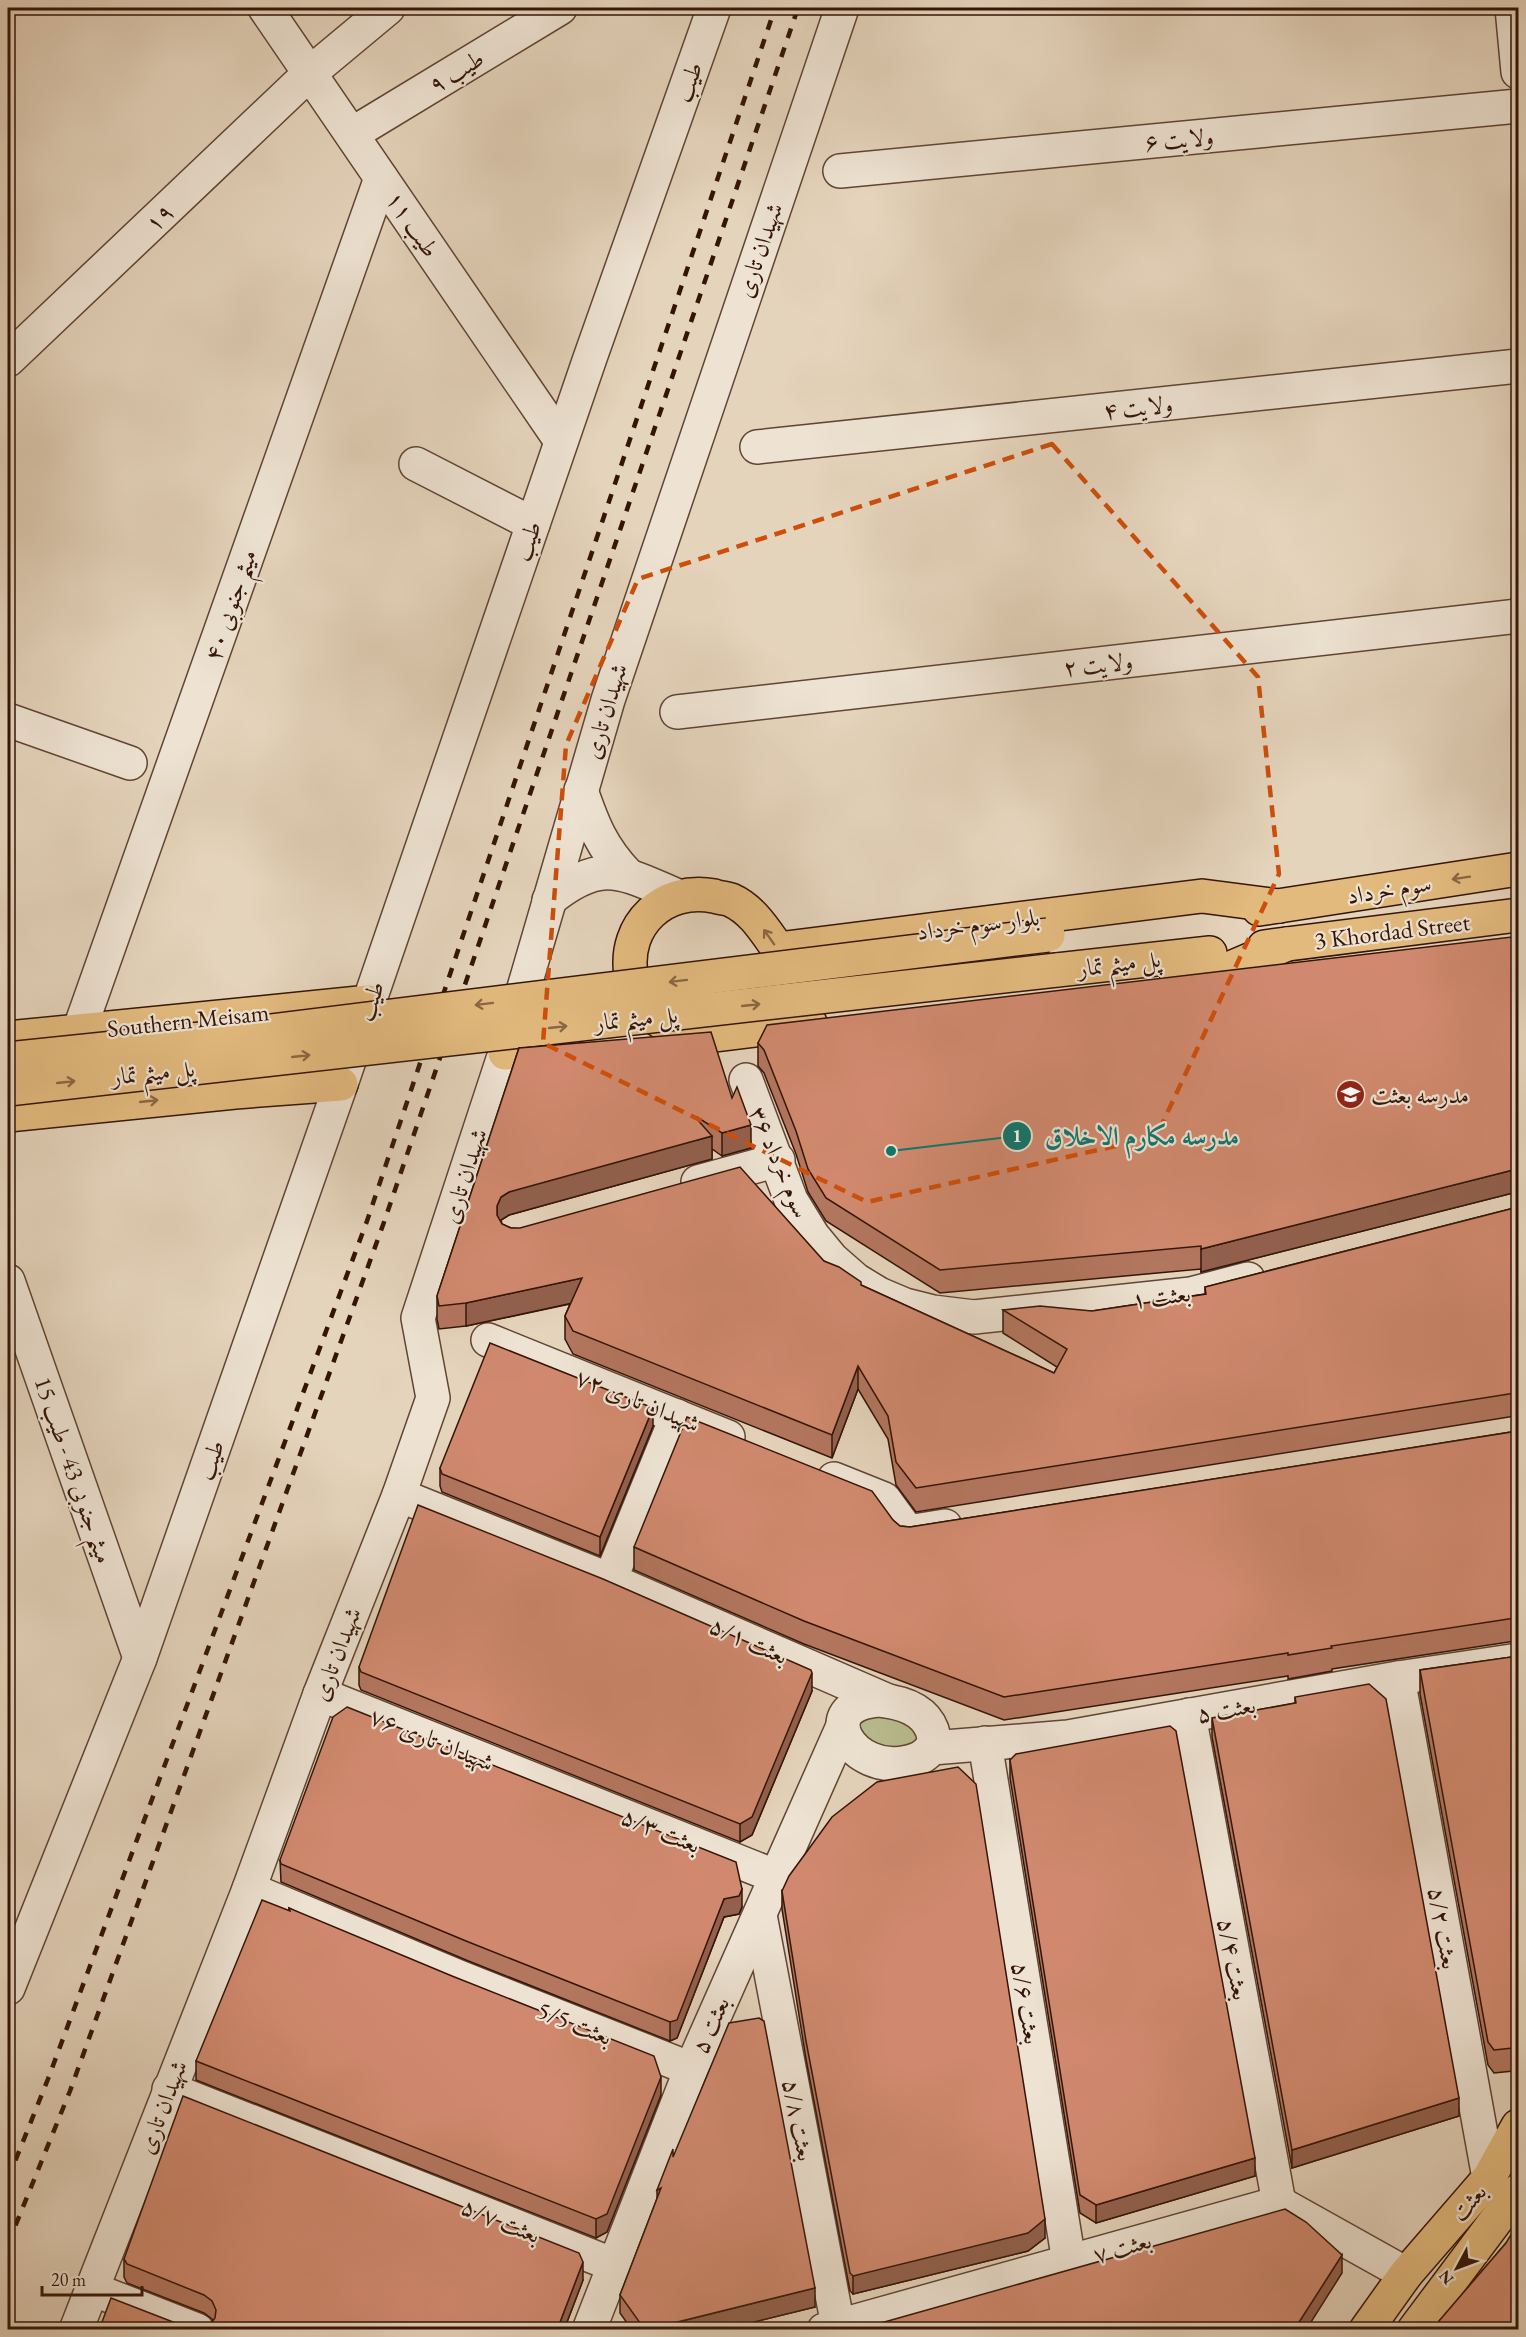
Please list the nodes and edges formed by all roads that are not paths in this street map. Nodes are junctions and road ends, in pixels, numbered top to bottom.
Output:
1 (265, 8) edge
2 (388, 8) edge
3 (560, 8) edge
4 (714, 8) edge
5 (842, 8) edge
6 (1512, 8) edge
7 (1518, 72) edge
8 (310, 73) junction
9 (1518, 106) edge
10 (352, 134) junction
11 (840, 171) dead end
12 (381, 178) junction
13 (8, 360) edge
14 (1518, 366) edge
15 (561, 441) junction
16 (757, 447) dead end
17 (416, 464) dead end
18 (533, 524) junction
19 (1518, 616) edge
20 (676, 712) dead end
21 (8, 720) edge
22 (130, 763) dead end
23 (581, 790) junction
24 (1518, 869) edge
25 (628, 875) junction
26 (688, 895) junction
27 (549, 900) junction
28 (1269, 907) junction
29 (1518, 915) edge
30 (1276, 945) junction
31 (369, 1002) junction
32 (229, 1015) junction
33 (79, 1031) junction
34 (705, 1037) junction
35 (8, 1038) edge
36 (505, 1053) junction
37 (8, 1059) edge
38 (746, 1080) dead end
39 (341, 1084) junction
40 (8, 1089) edge
41 (235, 1092) junction
42 (8, 1115) edge
43 (778, 1160) junction
44 (675, 1188) edge
45 (1281, 1271) edge
46 (8, 1281) edge
47 (974, 1317) joint
48 (488, 1340) dead end
49 (677, 1416) junction
50 (753, 1447) edge
51 (808, 1469) edge
52 (399, 1496) junction
53 (979, 1520) edge
54 (610, 1580) junction
55 (140, 1658) junction
56 (1518, 1660) edge
57 (1398, 1678) junction
58 (320, 1694) junction
59 (888, 1701) junction
60 (1189, 1715) junction
61 (843, 1726) junction
62 (985, 1743) junction
63 (932, 1748) junction
64 (544, 1784) joint
65 (777, 1876) junction
66 (249, 1889) junction
67 (760, 1915) junction
68 (8, 1988) edge
69 (691, 2069) junction
70 (169, 2089) junction
71 (1518, 2126) edge
72 (1489, 2178) junction
73 (1518, 2191) edge
74 (1279, 2203) junction
75 (1069, 2262) junction
76 (614, 2265) junction
77 (1406, 2274) junction
78 (92, 2289) junction
79 (831, 2328) edge
80 (76, 2330) edge
81 (197, 2330) edge
82 (589, 2330) edge
83 (1366, 2330) edge
84 (1414, 2330) edge

1 - 8 street, طیب ۱۱
2 - 8 street, ۱۹
3 - 10 street, طیب ۹
4 - 15 street, طیب
5 - 23 street, شهیدان تاری
6 - 7 street
8 - 10 street, طیب ۱۱
8 - 13 street, ۱۹
9 - 11 street, ولایت ۶
10 - 12 street, طیب ۱۱
12 - 15 street, طیب ۱۱
12 - 33 street, میثم جنوبی ۴۰
14 - 16 street, ولایت ۴
15 - 18 street, طیب
17 - 18 street
18 - 31 street, طیب
19 - 20 street, ولایت ۲
21 - 22 street
23 - 25 street
23 - 27 street, شهیدان تاری
24 -> 28 main road, سوم خرداد
25 - 26 street
25 - 27 street
28 -> 26 main road, بلوار سوم خرداد
26 - 34 main road
27 - 36 street, شهیدان تاری
28 -> 37 main road, پل میثم تمار, bridge
29 - 30 main road, 3 Khordad Street
30 - 34 main road
40 -> 30 main road, پل میثم تمار, bridge
31 - 32 main road, Southern Meisam
31 - 39 street, طیب
32 - 33 main road, Southern Meisam
32 - 41 main road
33 - 35 main road, Southern Meisam
34 - 36 main road
36 - 52 street, شهیدان تاری
38 - 43 street, سوم خرداد ۳۶
39 - 41 main road
39 - 55 street, طیب
42 -> 41 main road
43 - 44 street
43 - 47 street, سوم خرداد ۳۶
45 - 47 street, بعثت ۱
46 - 55 street, میثم جنوبی 43 - طیب 15
48 - 49 street, شهیدان تاری ۷۲
49 - 50 street, شهیدان تاری ۷۲
49 - 54 street
51 - 53 street
52 - 54 street, بعثت ۵/۱
52 - 58 street, شهیدان تاری
54 - 59 street, بعثت ۵/۱
55 - 68 street, طیب
56 - 57 street, بعثت ۵
57 - 60 street, بعثت ۵
57 - 72 street, بعثت ۵/۲
58 - 64 street, شهیدان تاری ۷۶
58 - 66 street, شهیدان تاری
59 - 61 street
59 - 63 street
60 - 62 street, بعثت ۵
60 - 74 street, بعثت ۵/۴
61 - 63 street
61 - 65 street, بعثت ۵
62 - 63 street, بعثت ۵
62 - 75 street, بعثت ۵/۶
64 - 65 street, بعثت ۵/۳
65 - 67 street, بعثت ۵
66 - 69 street, بعثت 5/5
66 - 70 street, شهیدان تاری
67 - 69 street, بعثت ۵
67 - 79 street, بعثت ۵/۸
69 - 76 street, بعثت ۵
70 - 76 street, بعثت ۵/۷
70 - 78 street, شهیدان تاری
71 - 72 main road, بعثت
72 - 77 main road, بعثت
73 - 84 main road, بعثت
74 - 75 street, بعثت ۷
74 - 77 street
75 - 79 street, بعثت ۷
76 - 82 street, بعثت ۵
77 - 83 main road, بعثت
78 - 80 street, شهیدان تاری
78 - 81 street

